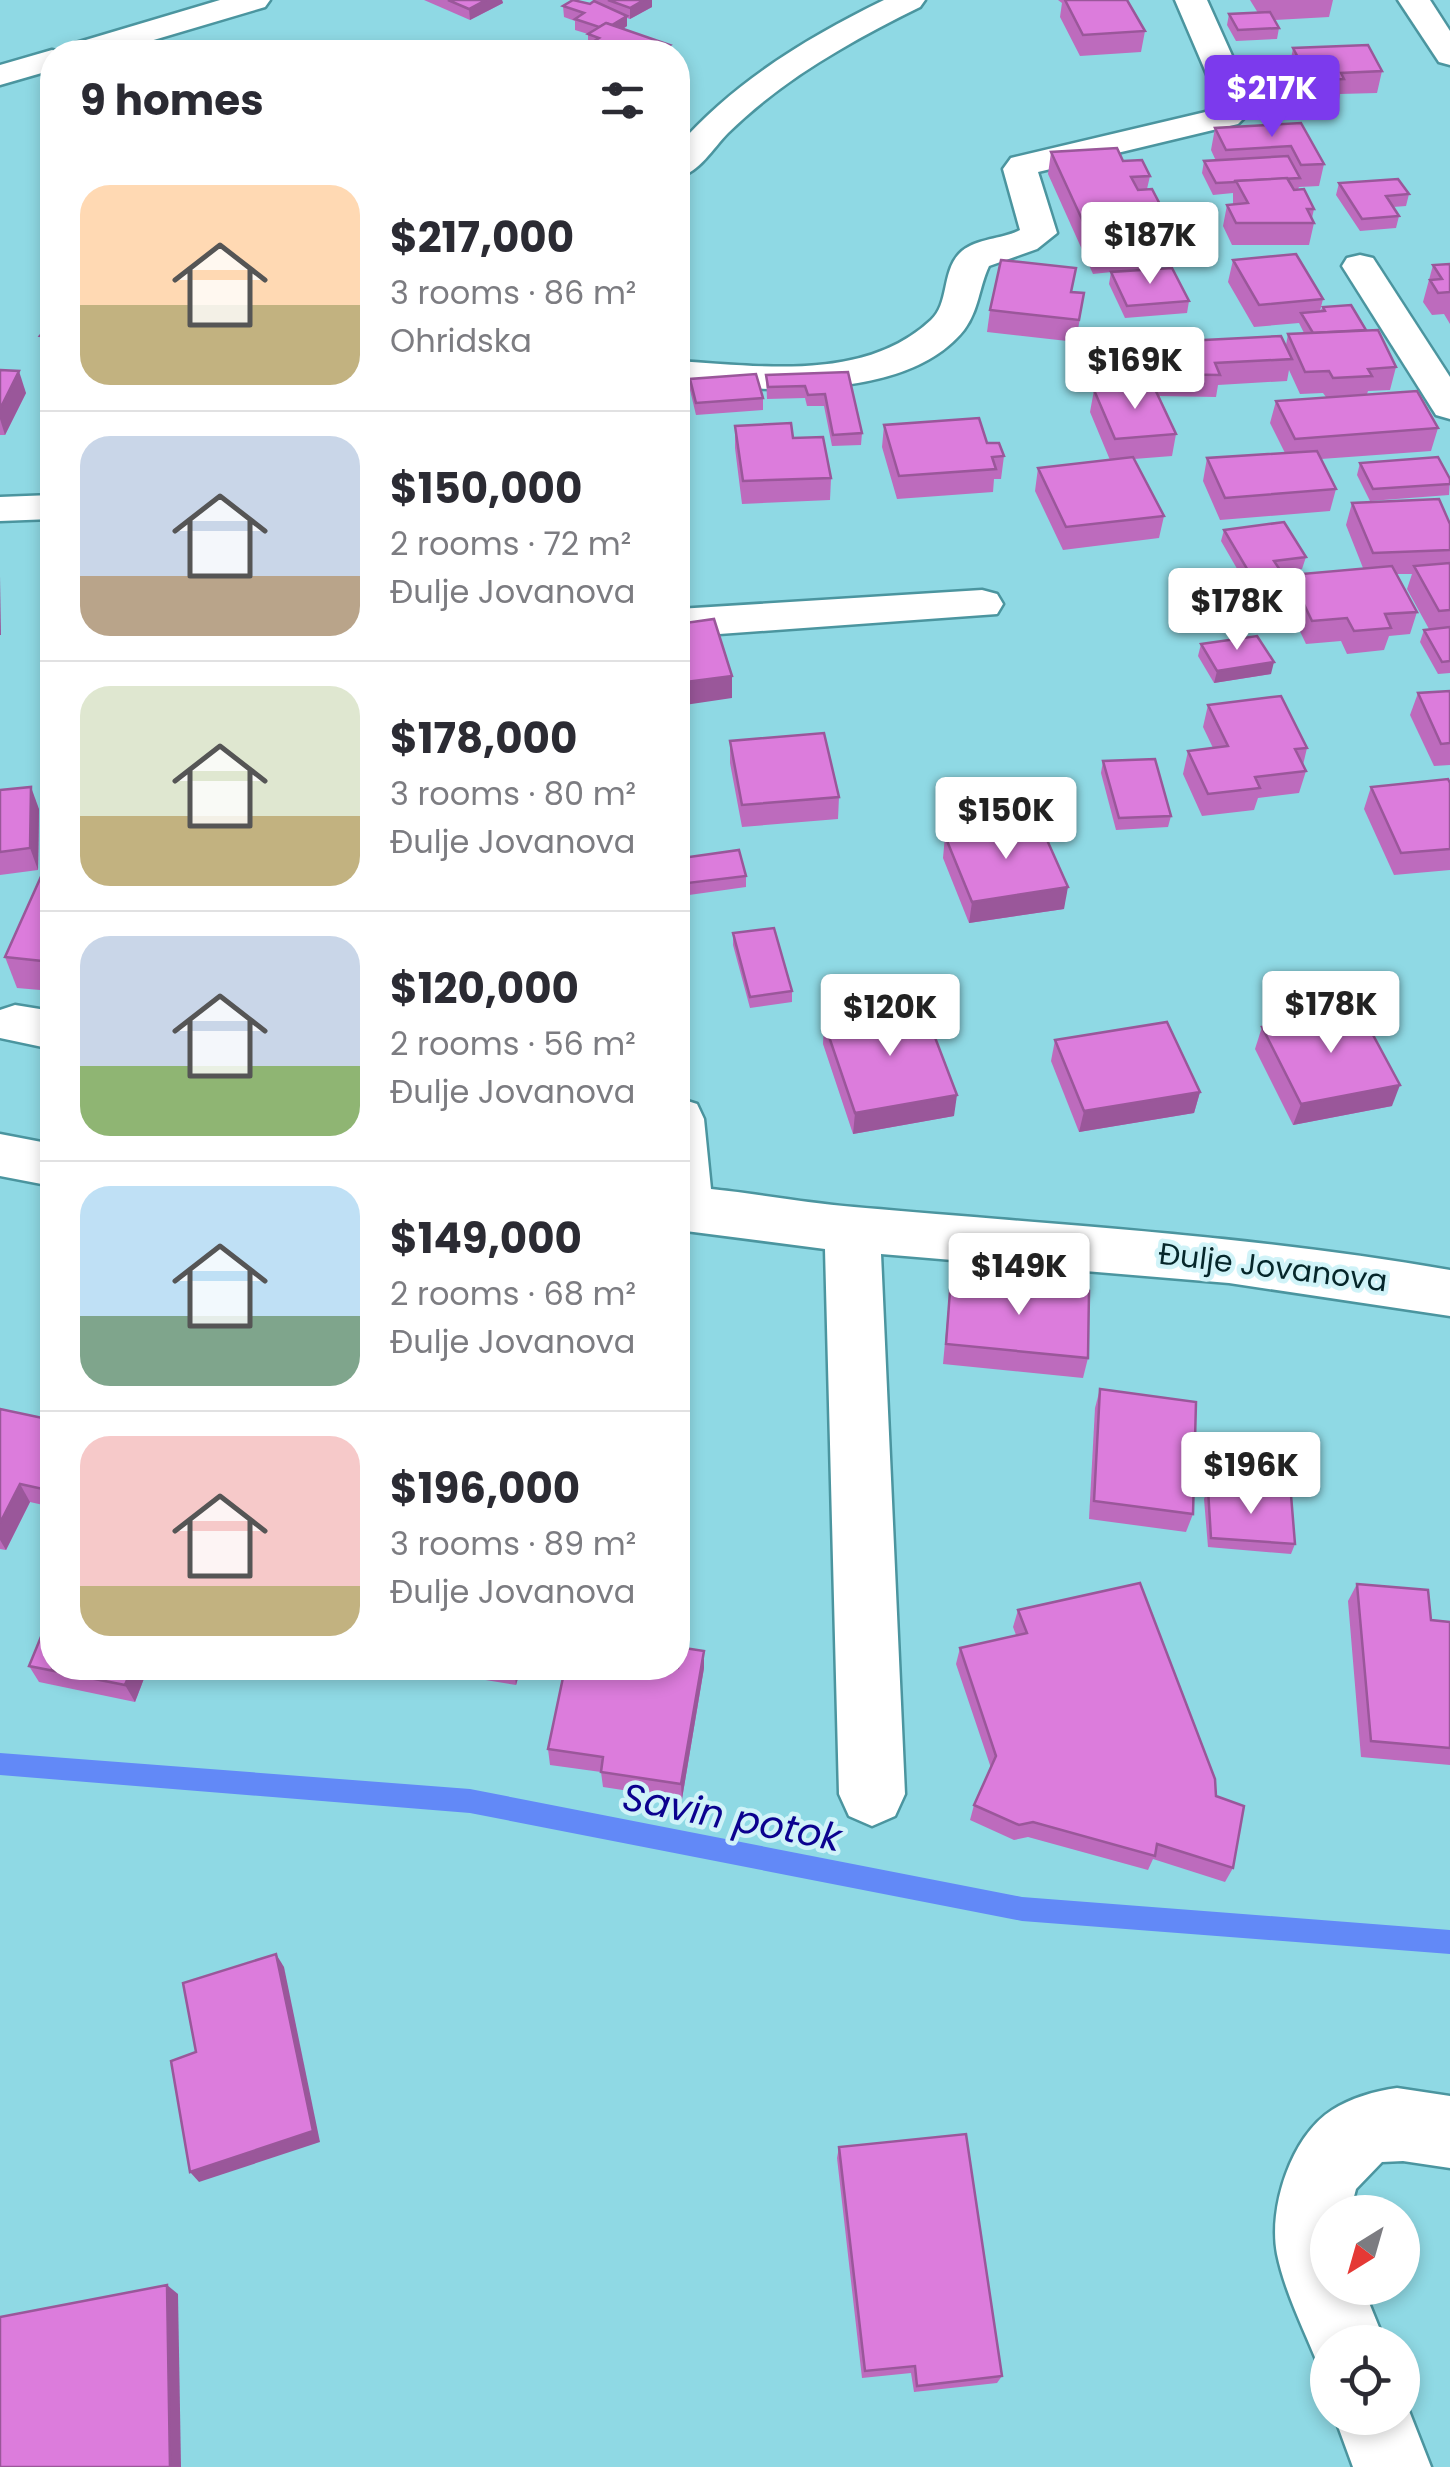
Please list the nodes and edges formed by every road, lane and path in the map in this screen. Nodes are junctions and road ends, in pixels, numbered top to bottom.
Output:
1 (254, 0) edge
2 (909, 0) edge
3 (1191, 0) edge
4 (1414, 0) edge
5 (120, 40) edge
6 (1450, 55) edge
7 (40, 63) edge
8 (0, 75) edge
9 (690, 154) edge
10 (1360, 266) dead end
11 (690, 374) edge
12 (1450, 407) edge
13 (40, 508) edge
14 (0, 510) edge
15 (982, 604) dead end
16 (690, 622) edge
17 (0, 1155) edge
18 (40, 1163) edge
19 (690, 1210) edge
20 (852, 1230) junction
21 (1450, 1293) edge
22 (872, 1794) dead end
23 (1450, 2132) edge
24 (1341, 2325) edge
25 (1380, 2435) edge
26 (1392, 2467) edge

1 - 5 street
2 - 9 street
3 - 11 street
4 - 6 street
7 - 8 street
10 - 12 street
13 - 14 street
15 - 16 street
17 - 18 street
19 - 20 street, Đulje Jovanova
20 - 21 street, Đulje Jovanova
20 - 22 street
23 - 24 street
25 - 26 street

